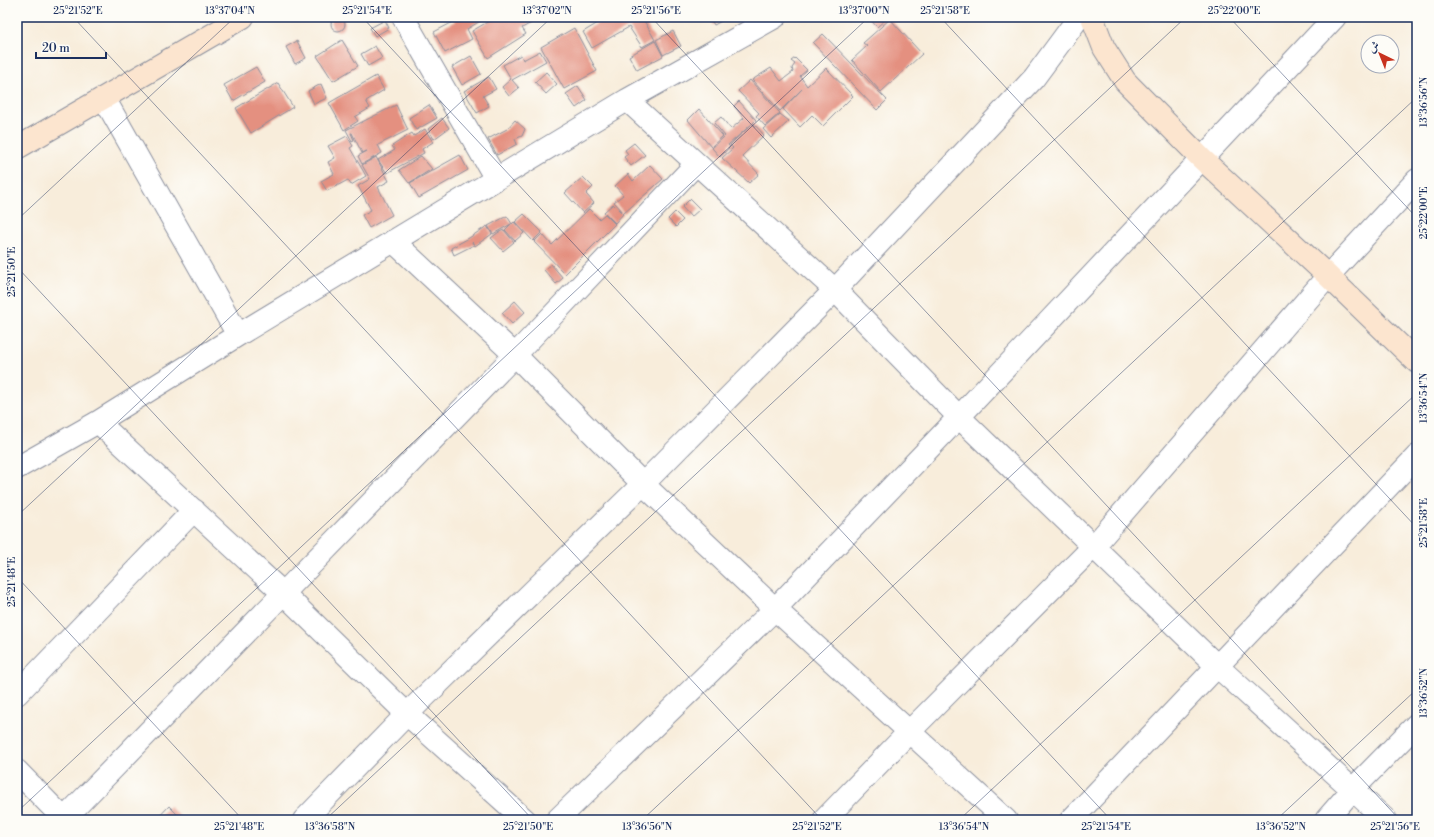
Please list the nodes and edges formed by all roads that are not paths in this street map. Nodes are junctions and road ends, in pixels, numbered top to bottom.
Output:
1 (243, 17) edge
2 (403, 17) edge
3 (1079, 17) edge
4 (1092, 17) edge
5 (1335, 17) edge
6 (762, 20) edge
7 (104, 98) junction
8 (628, 100) junction
9 (17, 148) edge
10 (1201, 158) junction
11 (696, 164) junction
12 (496, 179) junction
13 (1417, 180) edge
14 (393, 241) junction
15 (1328, 276) junction
16 (835, 290) junction
17 (238, 335) junction
18 (515, 355) junction
19 (1417, 362) edge
20 (959, 417) junction
21 (98, 422) junction
22 (1417, 456) edge
23 (17, 468) edge
24 (643, 484) junction
25 (194, 510) junction
26 (1094, 546) junction
27 (284, 594) junction
28 (775, 609) junction
29 (1217, 666) junction
30 (17, 694) edge
31 (407, 714) junction
32 (1417, 724) edge
33 (909, 732) junction
34 (17, 771) edge
35 (1352, 790) junction
36 (64, 820) edge
37 (304, 820) edge
38 (525, 820) edge
39 (557, 820) edge
40 (824, 820) edge
41 (1006, 820) edge
42 (1071, 820) edge
43 (1326, 820) edge
44 (1386, 820) edge

1 - 7 street
2 - 12 street
3 - 16 street
4 - 10 street
5 - 10 street
6 - 8 street
7 - 9 street
7 - 17 street
8 - 11 street
8 - 12 street
10 - 15 street
10 - 20 street
11 - 16 street
11 - 18 street
12 - 14 street
13 - 15 street
14 - 17 street
14 - 18 street
15 - 19 street
15 - 26 street
16 - 20 street
16 - 24 street
17 - 21 street
18 - 24 street
18 - 27 street
20 - 26 street
20 - 28 street
21 - 23 street
21 - 25 street
22 - 29 street
24 - 28 street
24 - 31 street
25 - 27 street
25 - 30 street
26 - 29 street
26 - 33 street
27 - 31 street
27 - 36 street
28 - 33 street
28 - 39 street
29 - 35 street
29 - 42 street
31 - 37 street
31 - 38 street
32 - 35 street
33 - 40 street
33 - 41 street
34 - 36 street
35 - 43 street
35 - 44 street

